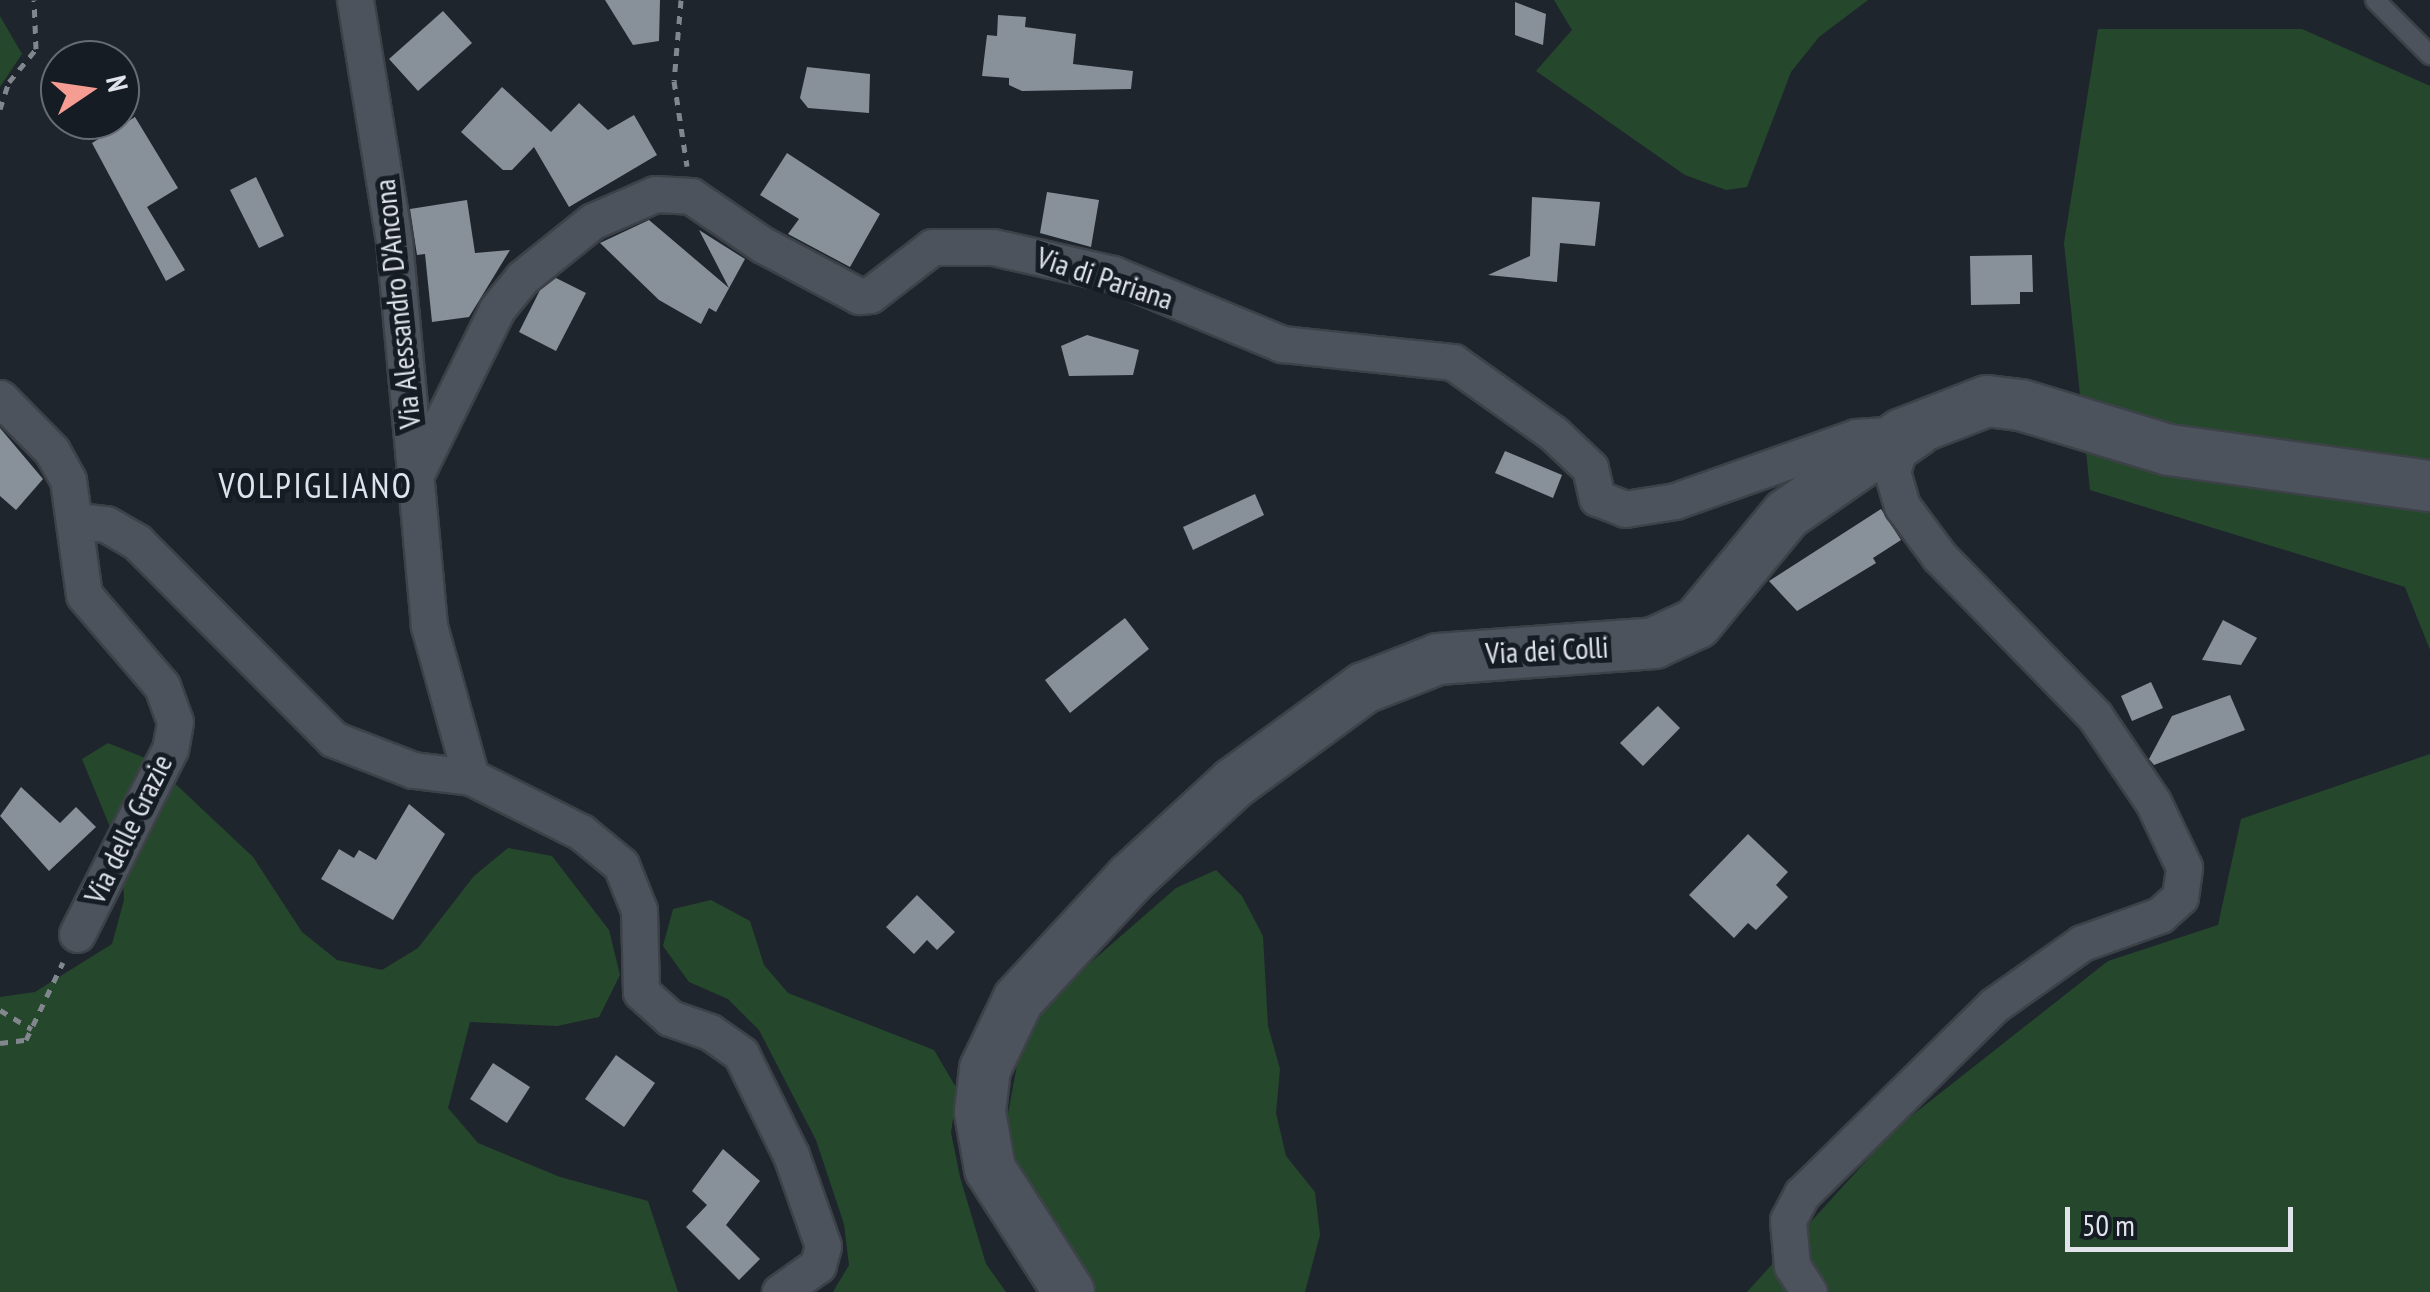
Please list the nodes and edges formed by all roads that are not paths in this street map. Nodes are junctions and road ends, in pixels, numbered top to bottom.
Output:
1 (355, 0) edge
2 (2375, 0) edge
3 (2430, 55) edge
4 (0, 398) edge
5 (2068, 419) junction
6 (1902, 434) junction
7 (415, 476) junction
8 (2430, 486) edge
9 (77, 521) junction
10 (471, 777) junction
11 (77, 934) road end
12 (780, 1292) edge
13 (1069, 1292) edge
14 (1809, 1292) edge

1 - 7 street, Via Alessandro D'Ancona
2 - 3 lane
4 - 9 street, Via delle Grazie
5 - 6 street, Via dei Colli
5 - 8 street, Via dei Colli
5 - 14 street
6 - 7 street, Via di Pariana
6 - 13 street, Via dei Colli
7 - 10 street, Via Alessandro D'Ancona
9 - 10 street
9 - 11 street, Via delle Grazie
10 - 12 street

